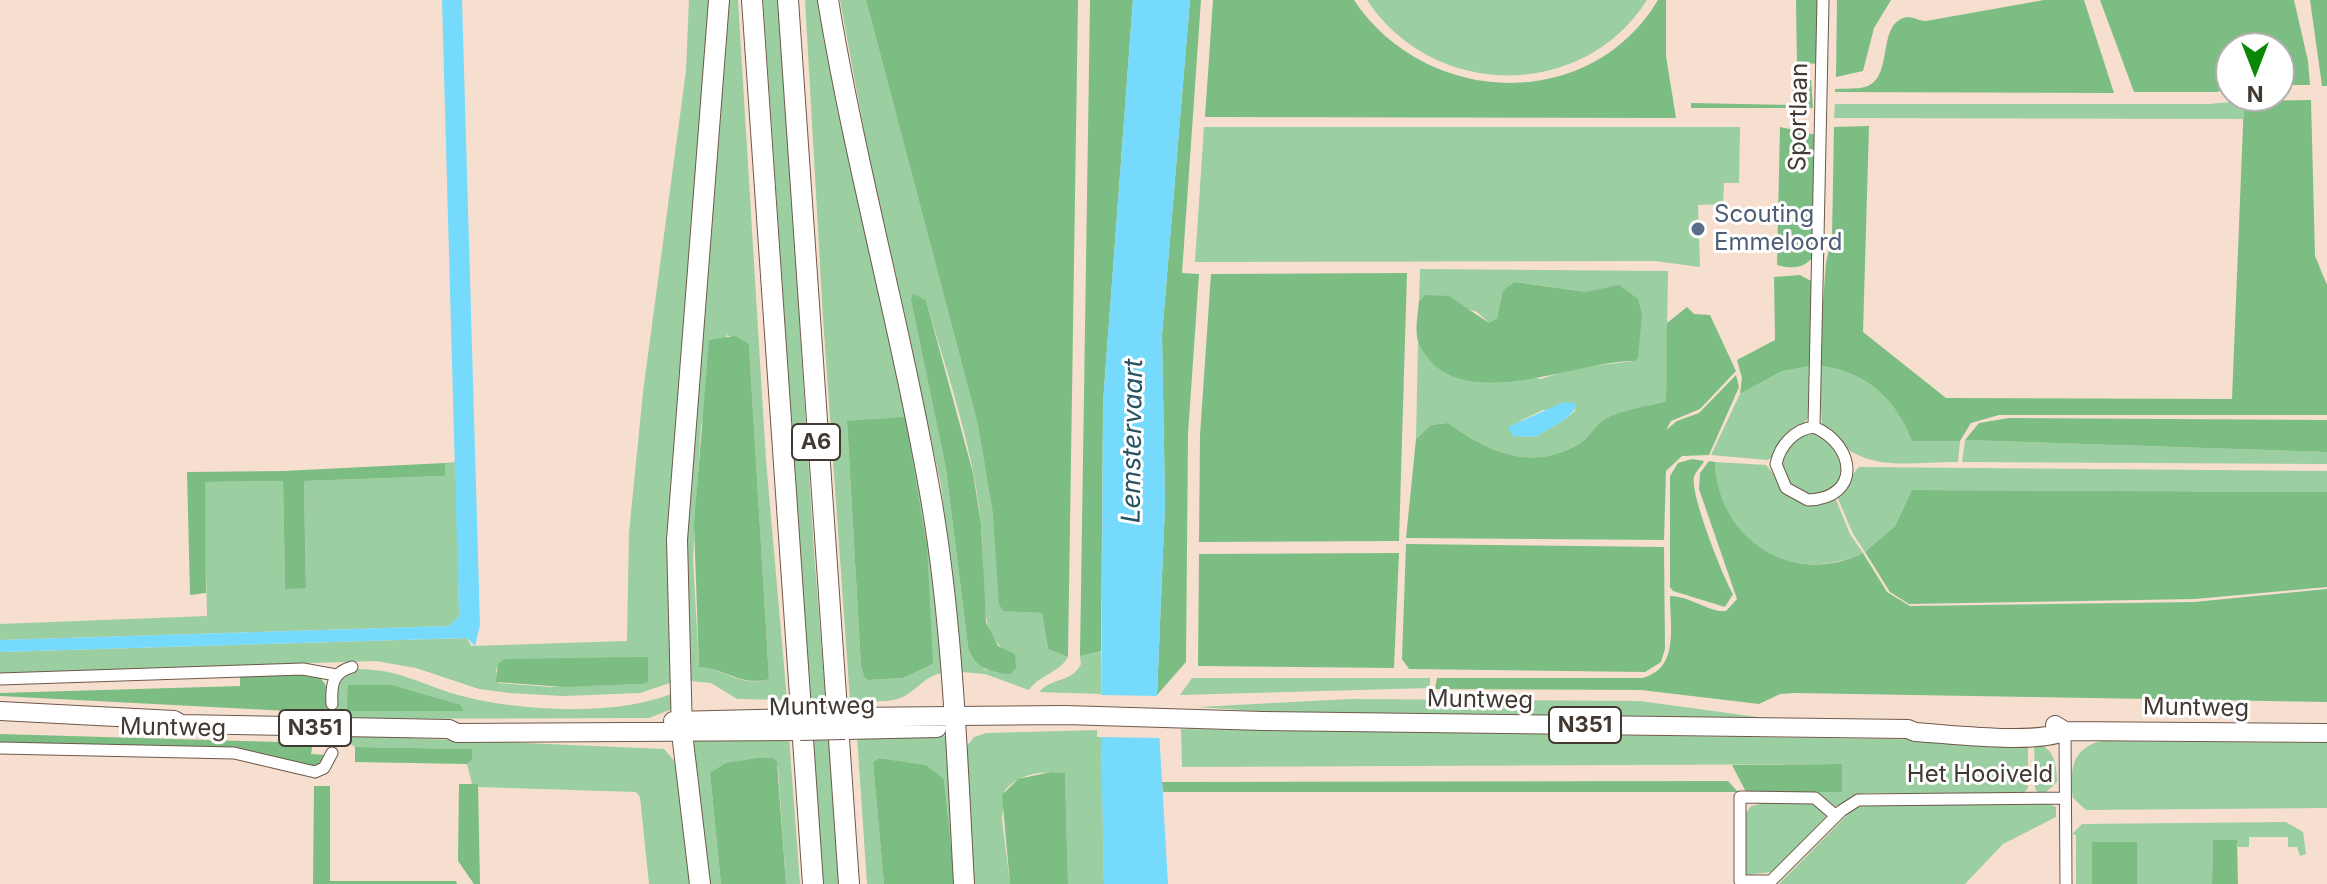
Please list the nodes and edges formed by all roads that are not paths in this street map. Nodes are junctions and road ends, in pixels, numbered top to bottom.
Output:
1 (719, 0) edge
2 (752, 0) edge
3 (788, 0) edge
4 (828, 0) edge
5 (1823, 0) edge
6 (1814, 427) junction
7 (352, 667) dead end
8 (336, 675) junction
9 (0, 679) edge
10 (332, 704) tunnel mouth
11 (0, 711) edge
12 (955, 721) junction
13 (0, 723) edge
14 (181, 724) junction
15 (682, 727) junction
16 (2065, 731) junction
17 (2327, 733) edge
18 (0, 748) edge
19 (332, 753) dead end
20 (2065, 798) junction
21 (1836, 816) junction
22 (1769, 882) edge
23 (700, 884) edge
24 (813, 884) edge
25 (849, 884) edge
26 (964, 884) edge
27 (2066, 884) edge

1 - 15 highway
2 - 24 highway, A6
3 - 25 highway, A6
4 - 12 highway
5 - 6 street, Sportlaan
6 - 6 street
7 - 8 street
8 - 9 street
8 - 10 street
11 - 14 main road, Muntweg / N351
12 - 15 main road, Muntweg / N351, bridge
12 - 16 main road, Muntweg / N351
12 - 26 highway
13 - 14 main road, Muntweg / N351
14 - 15 main road, Muntweg / N351
15 - 23 highway
16 - 17 main road, Muntweg / N351
16 - 20 street, Het Hooiveld
18 - 19 street, Muntweg
20 - 21 street, Het Hooiveld
20 - 27 street
21 - 22 street, Het Hooiveld
21 - 22 street, Het Hooiveld

